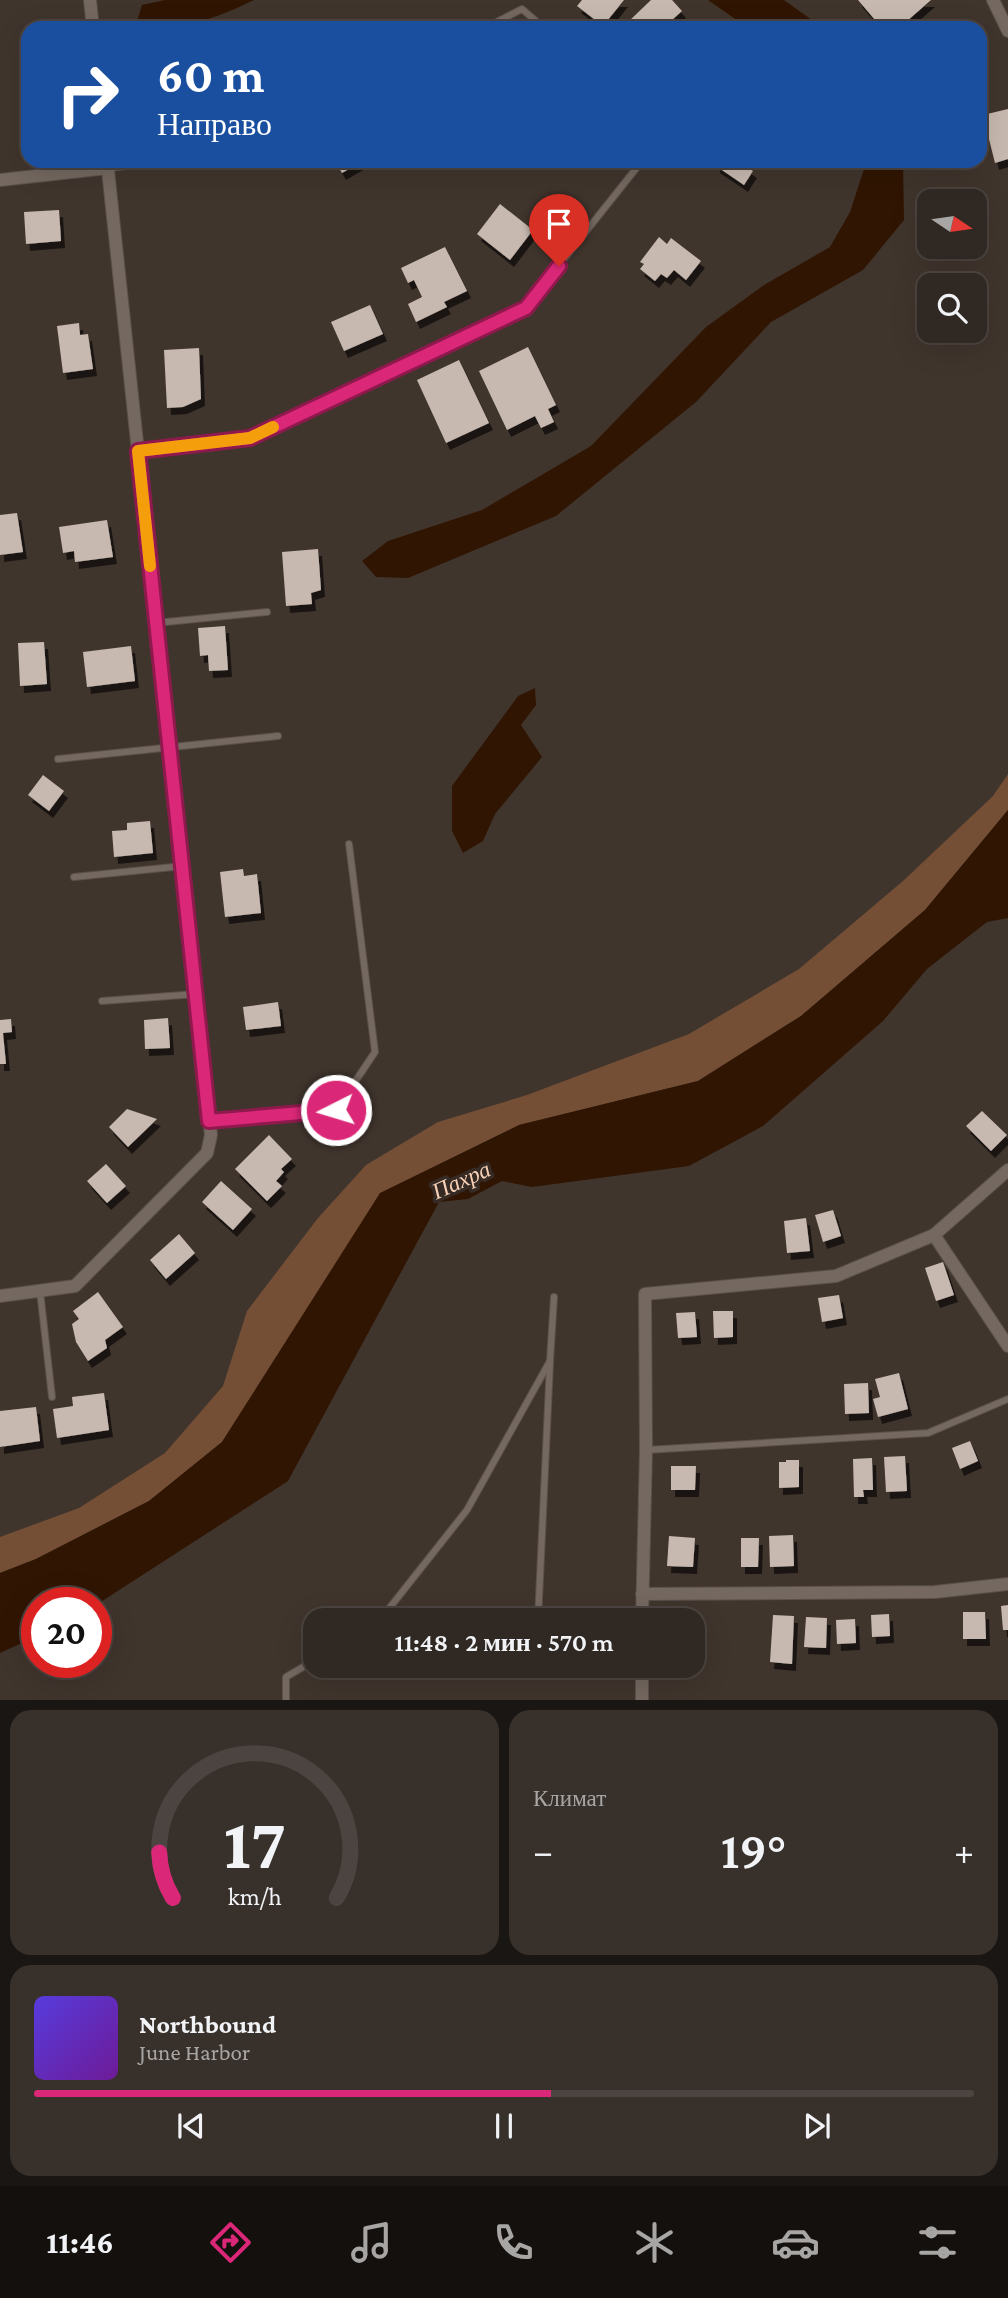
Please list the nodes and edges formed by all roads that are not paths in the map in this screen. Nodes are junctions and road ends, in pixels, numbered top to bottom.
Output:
1 (90, 0) edge
2 (993, 0) edge
3 (92, 21) edge
4 (499, 21) edge
5 (536, 21) edge
6 (1008, 31) edge
7 (81, 168) edge
8 (108, 168) edge
9 (636, 168) edge
10 (0, 180) edge
11 (138, 451) junction
12 (267, 612) dead end
13 (156, 624) junction
14 (278, 736) dead end
15 (169, 746) junction
16 (58, 759) dead end
17 (349, 844) dead end
18 (183, 866) junction
19 (74, 877) dead end
20 (196, 994) junction
21 (103, 1001) dead end
22 (209, 1121) junction
23 (1008, 1170) edge
24 (934, 1235) junction
25 (40, 1290) junction
26 (0, 1296) edge
27 (554, 1297) dead end
28 (1008, 1346) edge
29 (550, 1361) junction
30 (52, 1397) dead end
31 (1008, 1399) edge
32 (646, 1450) junction
33 (1008, 1584) edge
34 (642, 1594) junction
35 (389, 1608) edge
36 (539, 1608) edge
37 (642, 1608) edge
38 (303, 1667) edge
39 (642, 1678) edge
40 (286, 1699) edge
41 (642, 1699) edge

1 - 3 street
2 - 6 street
4 - 5 lane
7 - 10 street
8 - 11 street
9 - 11 lane
11 - 13 street
12 - 13 lane
13 - 15 street
14 - 15 lane
15 - 16 lane
15 - 18 street
17 - 22 lane
18 - 19 lane
18 - 20 street
20 - 21 lane
20 - 22 street
22 - 25 street
23 - 24 street
24 - 28 street
24 - 32 street
25 - 26 street
25 - 30 lane
27 - 29 lane
29 - 35 lane
29 - 36 lane
31 - 32 lane
32 - 34 street
33 - 34 street
34 - 37 street
38 - 40 lane
39 - 41 street

